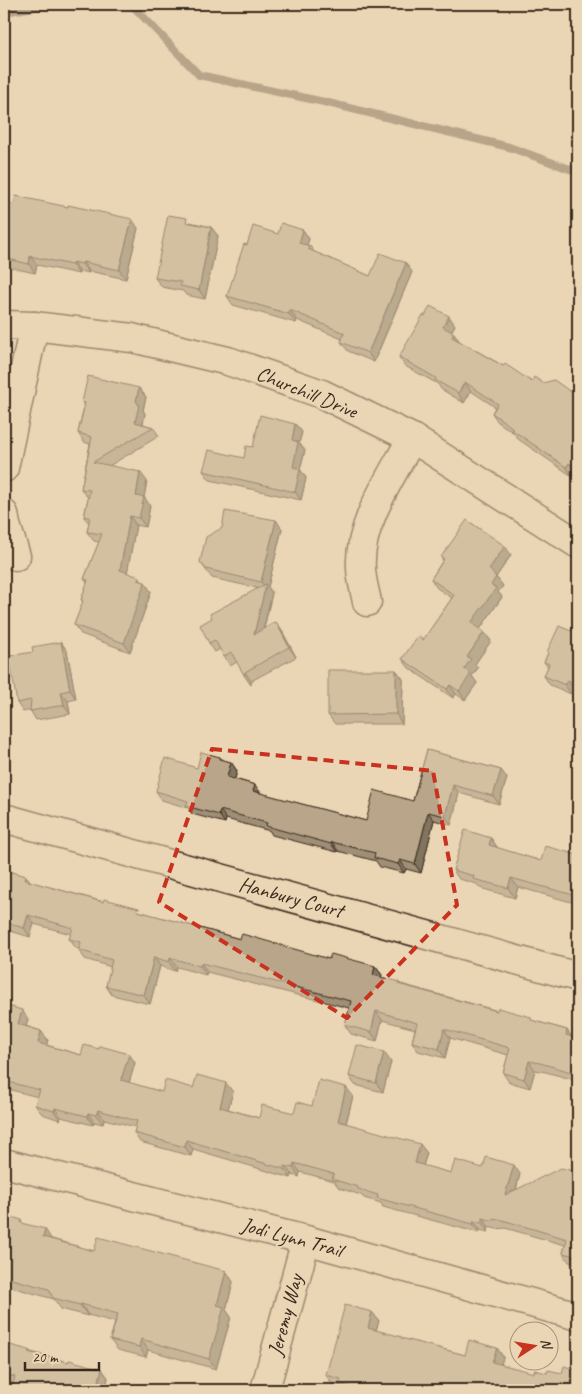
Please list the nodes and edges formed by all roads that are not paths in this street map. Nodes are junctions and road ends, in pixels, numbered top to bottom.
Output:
1 (4, 325) edge
2 (34, 326) junction
3 (412, 438) junction
4 (4, 468) edge
5 (4, 514) edge
6 (578, 544) edge
7 (16, 556) dead end
8 (367, 602) dead end
9 (4, 818) edge
10 (578, 977) edge
11 (4, 1163) edge
12 (306, 1240) junction
13 (578, 1316) edge
14 (265, 1390) edge

1 - 2 street, Churchill Drive
2 - 3 street, Churchill Drive
2 - 4 street
3 - 6 street, Churchill Drive
3 - 8 street
5 - 7 street
9 - 10 street, Hanbury Court
11 - 12 street, Jodi Lynn Trail
12 - 13 street, Jodi Lynn Trail
12 - 14 street, Jeremy Way

